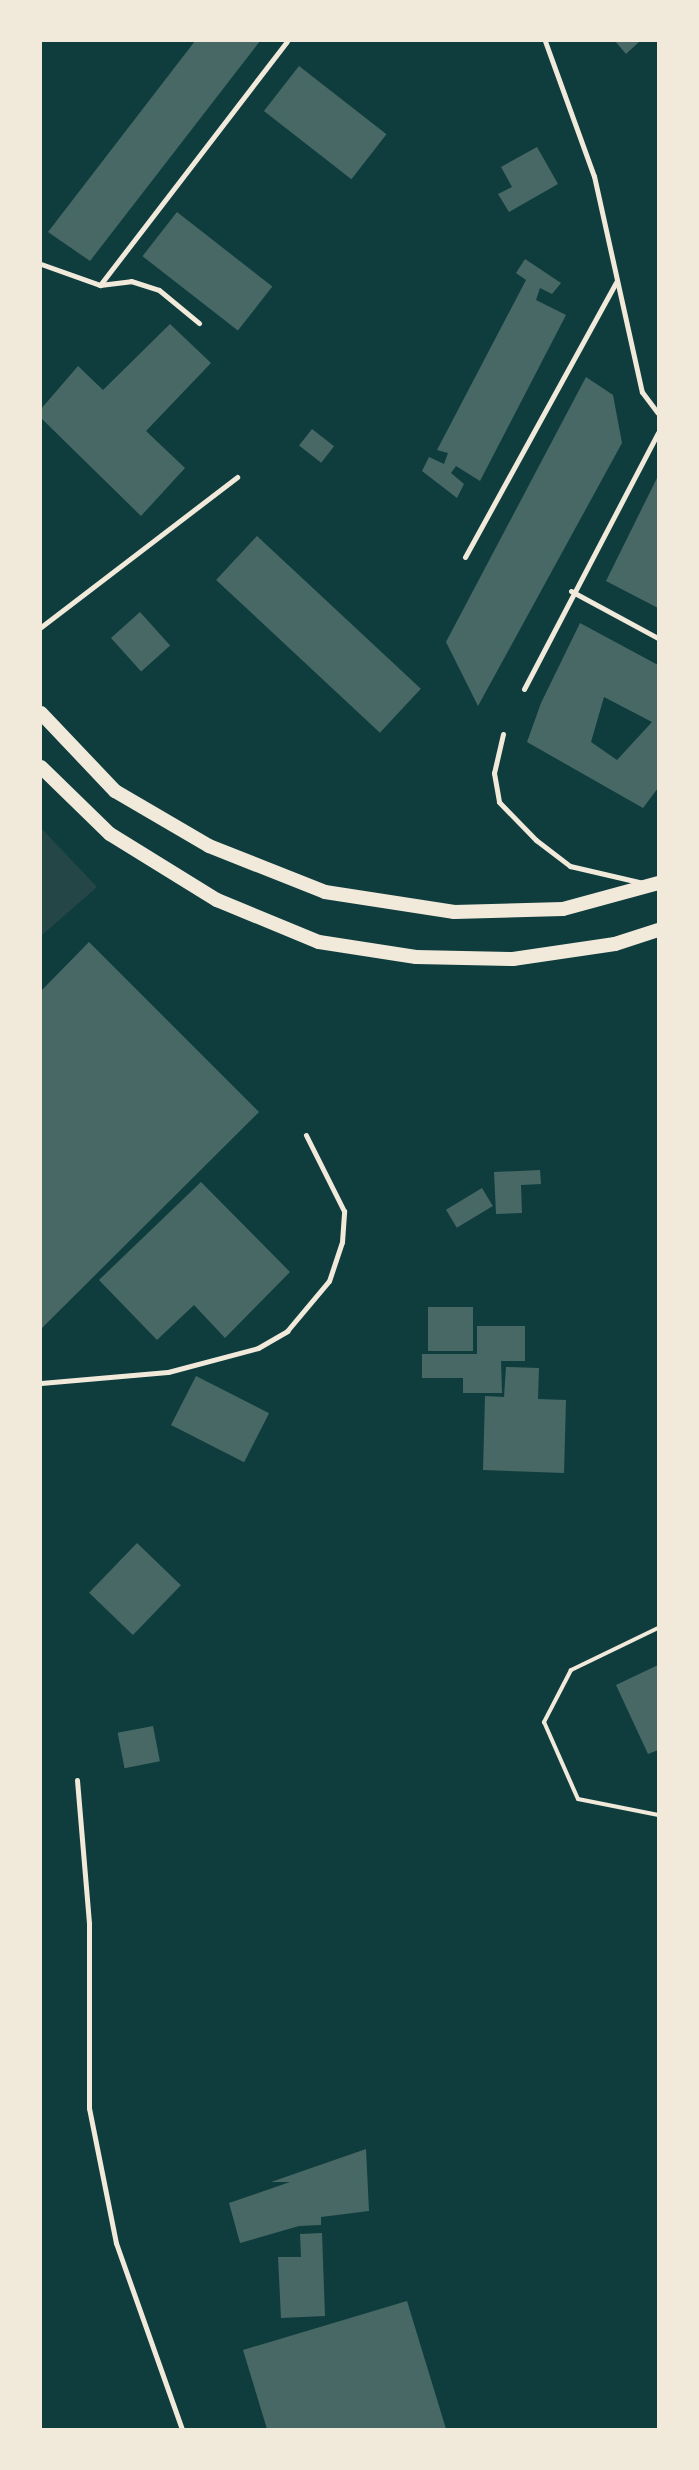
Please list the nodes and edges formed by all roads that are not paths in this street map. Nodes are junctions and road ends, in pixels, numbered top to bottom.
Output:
1 (287, 41) edge
2 (544, 41) edge
3 (41, 264) edge
4 (617, 281) junction
5 (100, 285) junction
6 (199, 323) dead end
7 (658, 414) edge
8 (658, 433) edge
9 (238, 477) dead end
10 (465, 557) dead end
11 (571, 591) junction
12 (41, 627) edge
13 (658, 638) edge
14 (524, 689) dead end
15 (41, 713) edge
16 (503, 734) dead end
17 (41, 767) edge
18 (655, 884) edge
19 (658, 930) edge
20 (306, 1136) dead end
21 (41, 1383) edge
22 (658, 1628) edge
23 (77, 1780) dead end
24 (658, 1814) edge
25 (182, 2429) edge

1 - 5 street
2 - 4 street
3 - 5 street
4 - 7 street
4 - 10 street
5 - 6 street
8 - 11 street
9 - 12 street
11 - 13 street
11 - 14 street
15 - 18 highway
16 - 18 street
17 - 19 highway
20 - 21 street
22 - 24 lane
23 - 25 street

